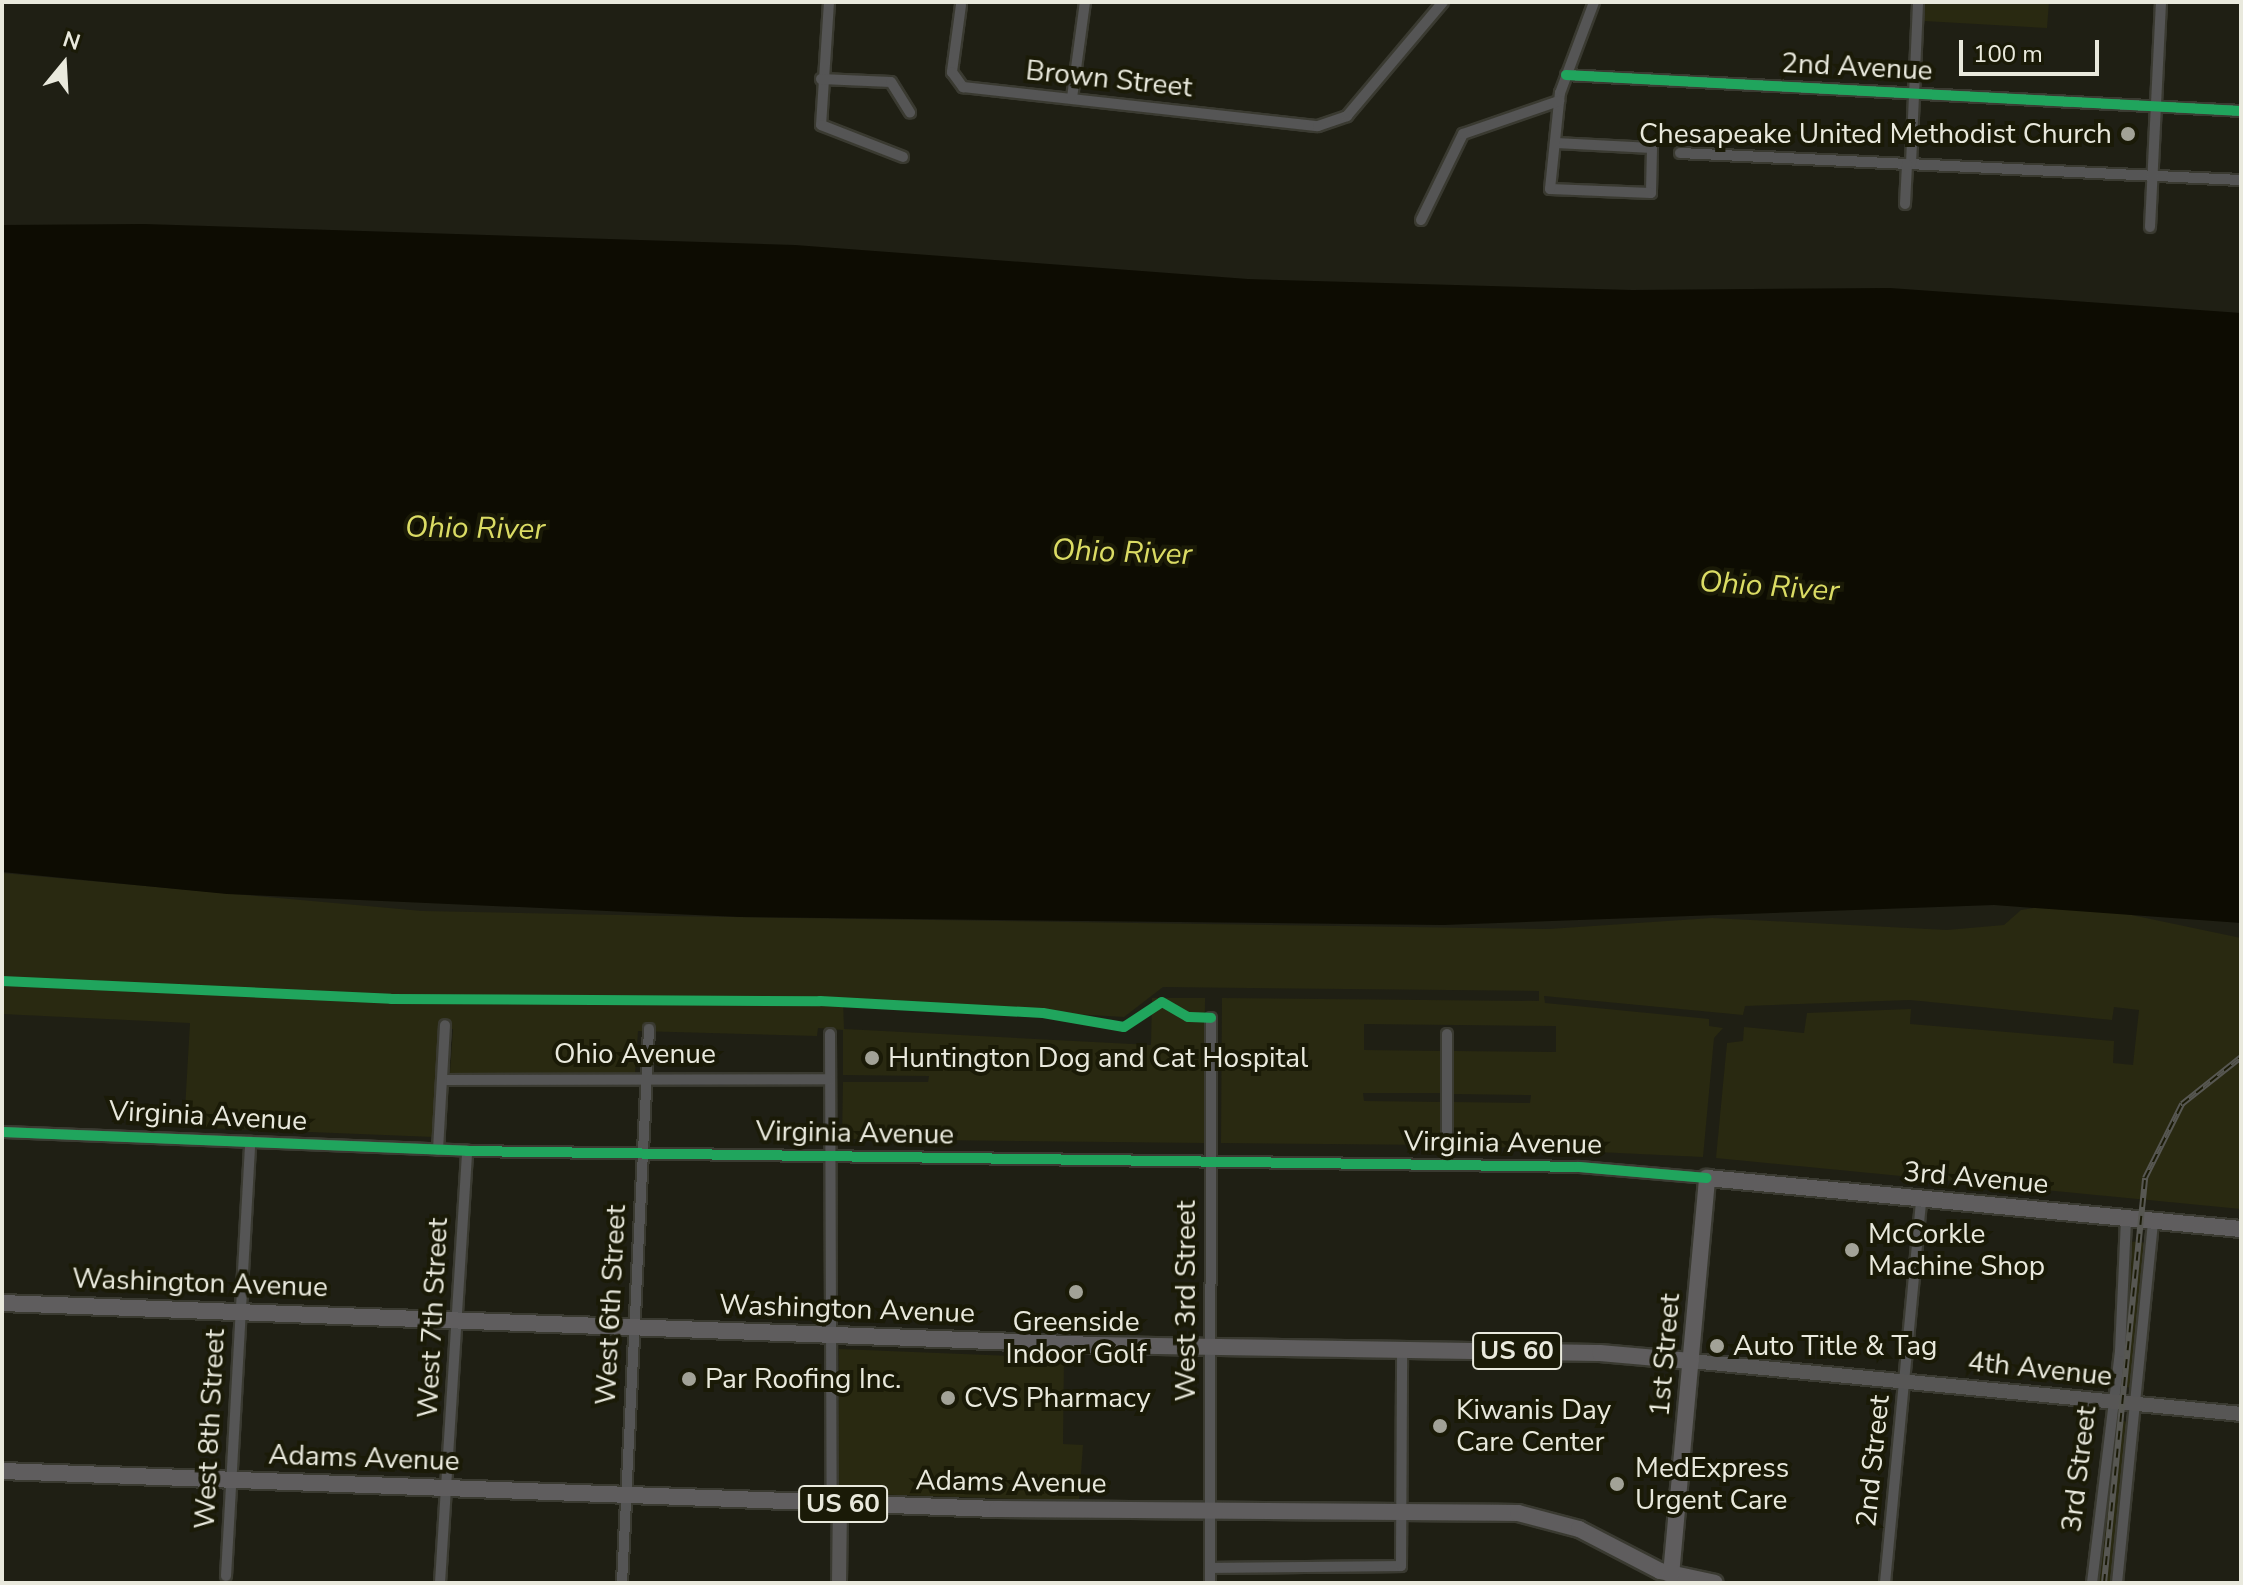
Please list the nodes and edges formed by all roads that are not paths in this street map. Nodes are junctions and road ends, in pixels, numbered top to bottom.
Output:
1 (829, 2) edge
2 (1085, 2) edge
3 (1443, 2) edge
4 (1594, 2) edge
5 (1918, 2) edge
6 (2161, 2) edge
7 (961, 5) dead end
8 (1566, 75) junction
9 (821, 79) junction
10 (1913, 94) junction
11 (1072, 98) junction
12 (1559, 101) junction
13 (2156, 106) junction
14 (2241, 111) edge
15 (910, 112) dead end
16 (1556, 143) junction
17 (1680, 153) dead end
18 (903, 157) dead end
19 (1909, 164) junction
20 (2153, 177) junction
21 (2241, 180) edge
22 (1905, 204) dead end
23 (1421, 220) dead end
24 (2150, 227) dead end
25 (1211, 1018) dead end
26 (445, 1025) dead end
27 (649, 1029) dead end
28 (830, 1034) dead end
29 (1447, 1034) dead end
30 (647, 1078) junction
31 (829, 1079) junction
32 (442, 1080) junction
33 (2, 1132) edge
34 (250, 1142) junction
35 (438, 1150) junction
36 (467, 1151) junction
37 (643, 1153) junction
38 (828, 1156) junction
39 (1210, 1162) junction
40 (1447, 1165) junction
41 (1707, 1178) junction
42 (1921, 1199) junction
43 (2126, 1218) junction
44 (2153, 1220) junction
45 (2241, 1229) edge
46 (2, 1303) edge
47 (241, 1310) junction
48 (457, 1319) junction
49 (633, 1326) junction
50 (830, 1335) junction
51 (1210, 1347) junction
52 (1402, 1350) junction
53 (1691, 1361) junction
54 (1904, 1382) junction
55 (2111, 1402) junction
56 (2135, 1404) junction
57 (2241, 1414) edge
58 (2, 1471) edge
59 (231, 1479) junction
60 (448, 1487) junction
61 (625, 1495) junction
62 (836, 1504) junction
63 (1210, 1511) junction
64 (1401, 1512) junction
65 (1210, 1568) junction
66 (226, 1576) dead end
67 (1670, 1579) edge
68 (440, 1583) edge
69 (622, 1583) edge
70 (839, 1583) edge
71 (1210, 1583) edge
72 (1715, 1583) edge
73 (1885, 1583) edge
74 (2092, 1583) edge
75 (2117, 1583) edge

1 - 9 street
2 - 11 street
3 - 11 street, Brown Street
4 - 8 street
5 - 10 street
6 - 13 street
7 - 11 street, Brown Street
8 - 10 street, 2nd Avenue
8 - 12 street
9 - 15 street
9 - 18 street
10 - 13 street, 2nd Avenue
10 - 19 street
12 - 16 street
12 - 23 street
13 - 14 street, 2nd Avenue
13 - 20 street
16 - 16 street
17 - 19 street
19 - 20 street
19 - 22 street
20 - 21 street
20 - 24 street
25 - 39 street, West 3rd Street
26 - 32 street
27 - 30 street, West 6th Street
28 - 31 street
29 - 40 street
30 - 31 street, Ohio Avenue
30 - 32 street, Ohio Avenue
30 - 37 street, West 6th Street
31 - 38 street
32 - 35 street
33 - 34 street, Virginia Avenue
34 - 35 street, Virginia Avenue
34 - 47 street, West 8th Street
35 - 36 street, Virginia Avenue
36 - 37 street, Virginia Avenue
36 - 48 street, West 7th Street
37 - 38 street, Virginia Avenue
37 - 49 street, West 6th Street
38 - 39 street, Virginia Avenue
38 - 50 street
39 - 40 street, Virginia Avenue
39 - 51 street, West 3rd Street
40 - 41 street, Virginia Avenue
41 - 42 main road, 3rd Avenue
41 - 53 main road, 1st Street
42 - 43 main road, 3rd Avenue
42 - 54 street, 2nd Street
43 - 44 main road, 3rd Avenue
43 - 55 street, 3rd Street
44 - 45 main road, 3rd Avenue
44 - 56 street, 3rd Street
46 - 47 main road, Washington Avenue / US 60
47 - 48 main road, Washington Avenue / US 60
47 - 59 street, West 8th Street
48 - 49 main road, Washington Avenue / US 60
48 - 60 street, West 7th Street
49 - 50 main road, Washington Avenue / US 60
49 - 61 street, West 6th Street
50 - 51 main road, Washington Avenue / US 60
50 - 62 street
51 - 52 main road, Washington Avenue / US 60
51 - 63 street, West 3rd Street
52 - 53 main road, Washington Avenue / US 60
52 - 64 street
53 - 54 main road, 4th Avenue
53 - 67 main road, 1st Street
54 - 55 main road, 4th Avenue
54 - 73 street, 2nd Street
55 - 56 main road, 4th Avenue
55 - 74 street, 3rd Street
56 - 57 main road, 4th Avenue
56 - 75 street, 3rd Street
58 - 59 main road, Adams Avenue / US 60
59 - 60 main road, Adams Avenue / US 60
59 - 66 street, West 8th Street
60 - 61 main road, Adams Avenue / US 60
60 - 68 street, West 7th Street
61 - 62 main road, Adams Avenue / US 60
61 - 69 street, West 6th Street
62 - 63 main road, Adams Avenue / US 60
62 - 70 main road
63 - 64 main road, Adams Avenue / US 60
63 - 65 street, West 3rd Street
64 - 65 street
64 - 67 main road, Adams Avenue / US 60
65 - 71 street, West 3rd Street
67 - 72 main road, US 60

